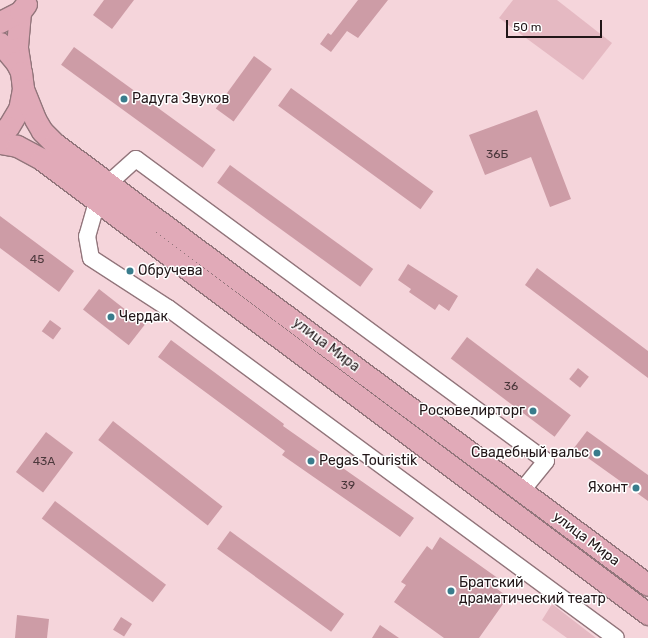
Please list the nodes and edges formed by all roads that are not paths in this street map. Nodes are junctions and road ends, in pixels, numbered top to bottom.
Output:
1 (24, 6) edge
2 (0, 22) edge
3 (0, 43) edge
4 (22, 81) junction
5 (0, 134) edge
6 (0, 143) edge
7 (109, 183) junction
8 (97, 202) junction
9 (522, 491) junction
10 (643, 582) edge
11 (625, 596) junction
12 (648, 614) edge
13 (616, 638) edge

1 - 2 main road
1 - 4 main road
3 - 4 main road
4 - 5 main road
4 - 7 main road, улица Мира
6 - 8 main road, улица Мира
7 - 9 main road, улица Мира
7 - 9 street
8 - 11 main road, улица Мира
8 - 13 street
9 - 10 main road, улица Мира
10 - 11 main road
11 - 12 main road, улица Мира

